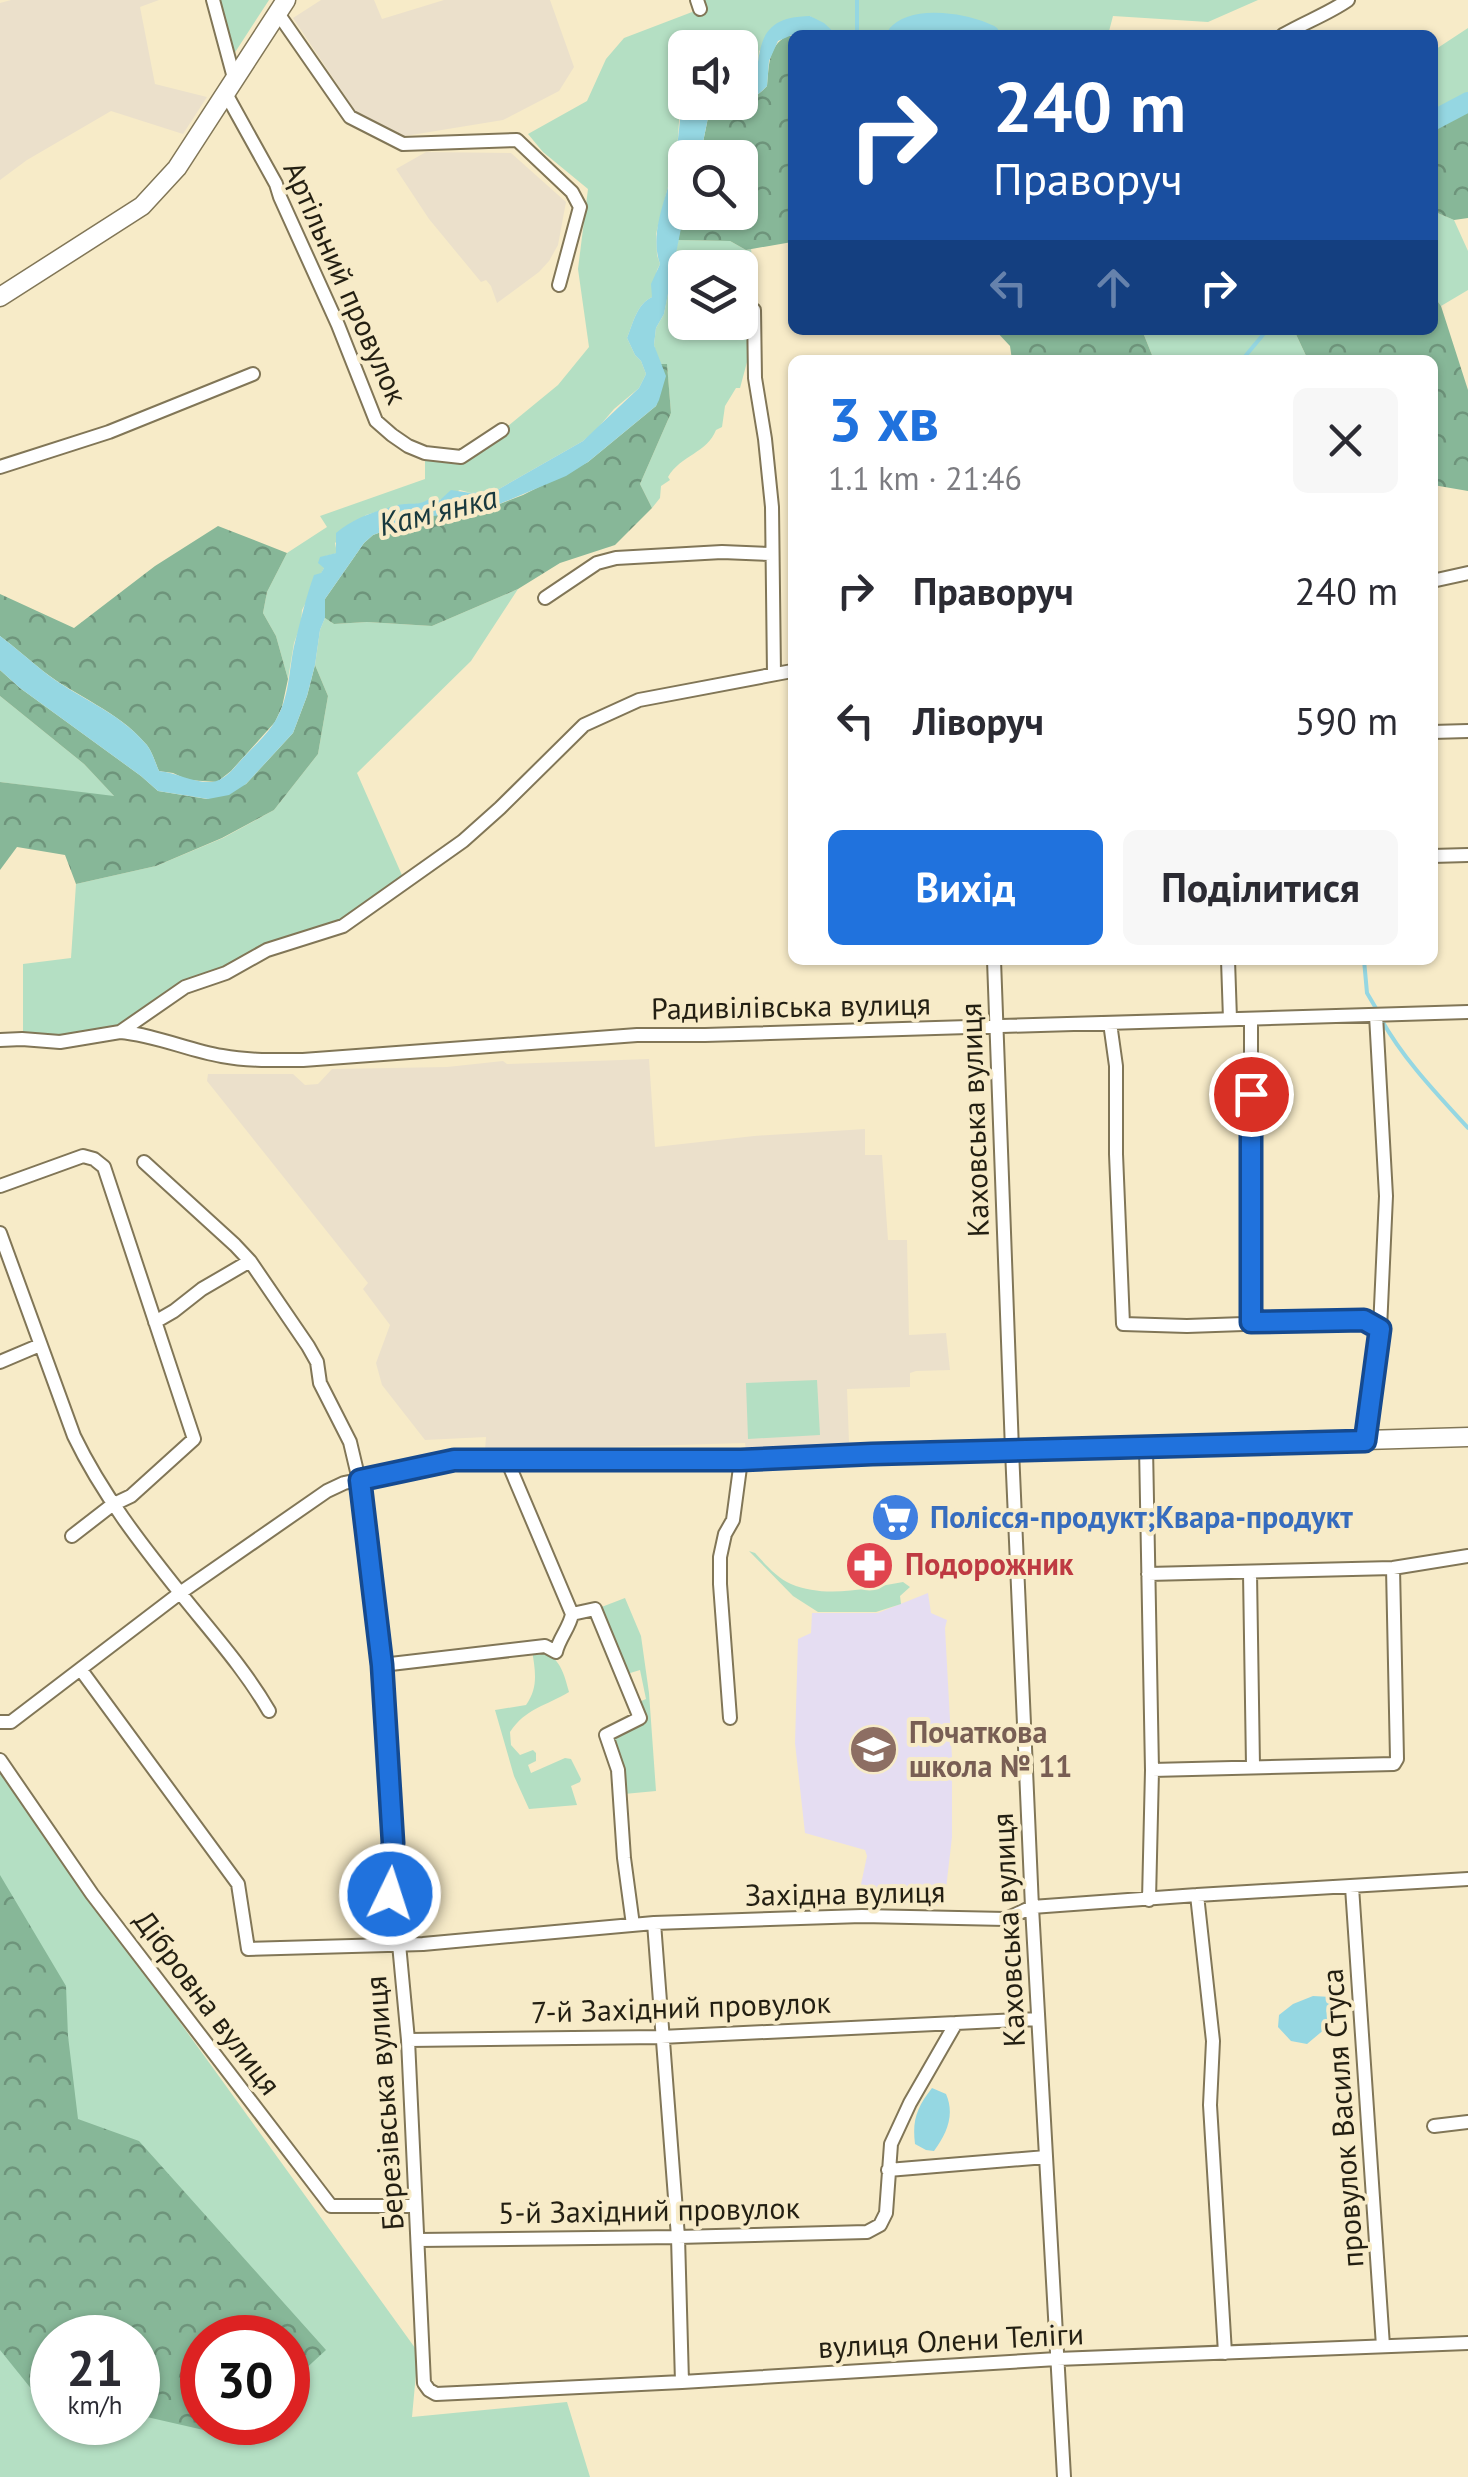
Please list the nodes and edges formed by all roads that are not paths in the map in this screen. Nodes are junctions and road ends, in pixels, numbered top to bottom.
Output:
1 (213, 0) edge
2 (1348, 0) edge
3 (281, 6) edge
4 (1293, 30) edge
5 (229, 85) junction
6 (559, 284) dead end
7 (0, 297) edge
8 (754, 340) edge
9 (253, 374) dead end
10 (502, 430) dead end
11 (0, 467) edge
12 (771, 554) junction
13 (1468, 572) edge
14 (1438, 580) edge
15 (545, 598) dead end
16 (788, 672) edge
17 (774, 674) junction
18 (1468, 731) edge
19 (1438, 732) edge
20 (1468, 854) edge
21 (1438, 856) edge
22 (994, 965) edge
23 (1228, 965) edge
24 (159, 1005) junction
25 (1468, 1012) edge
26 (1376, 1015) junction
27 (1250, 1018) junction
28 (1230, 1020) junction
29 (1110, 1023) junction
30 (997, 1026) junction
31 (120, 1032) junction
32 (154, 1037) junction
33 (0, 1040) edge
34 (144, 1162) dead end
35 (0, 1186) edge
36 (0, 1233) edge
37 (250, 1261) junction
38 (156, 1322) junction
39 (1251, 1322) junction
40 (1380, 1329) junction
41 (40, 1345) junction
42 (0, 1362) edge
43 (1468, 1437) edge
44 (1365, 1441) junction
45 (1146, 1446) junction
46 (1012, 1450) junction
47 (506, 1458) junction
48 (741, 1460) junction
49 (360, 1480) junction
50 (112, 1504) junction
51 (72, 1536) dead end
52 (1468, 1556) edge
53 (1394, 1568) junction
54 (1148, 1574) junction
55 (1250, 1574) junction
56 (180, 1594) junction
57 (572, 1614) junction
58 (382, 1665) junction
59 (81, 1670) junction
60 (268, 1711) dead end
61 (730, 1718) dead end
62 (0, 1722) edge
63 (0, 1760) edge
64 (1253, 1766) junction
65 (1152, 1770) junction
66 (1468, 1880) edge
67 (1352, 1887) junction
68 (1196, 1895) junction
69 (1149, 1900) junction
70 (1032, 1908) junction
71 (654, 1923) junction
72 (634, 1924) junction
73 (400, 1944) junction
74 (1038, 2019) junction
75 (956, 2023) junction
76 (661, 2037) junction
77 (408, 2040) junction
78 (1468, 2122) edge
79 (1434, 2126) dead end
80 (1046, 2157) junction
81 (888, 2170) junction
82 (414, 2206) junction
83 (678, 2238) junction
84 (418, 2240) junction
85 (1468, 2343) edge
86 (1383, 2346) junction
87 (1225, 2353) junction
88 (1057, 2360) junction
89 (682, 2382) junction
90 (436, 2394) joint
91 (1064, 2477) edge

1 - 5 street, Артільний провулок
2 - 4 street
3 - 5 street
3 - 6 street
5 - 7 street
5 - 10 street, Артільний провулок
8 - 12 street
9 - 11 street
12 - 15 street
12 - 17 street
13 - 14 street
16 - 17 street
17 - 24 street
18 - 19 street
20 - 21 street
22 - 30 street, Каховська вулиця
23 - 28 street
24 - 31 street
24 - 32 street
25 - 26 street, Радивілівська вулиця
26 - 27 street, Радивілівська вулиця
26 - 40 street
27 - 28 street, Радивілівська вулиця
27 - 39 street
28 - 29 street, Радивілівська вулиця
29 - 30 street, Радивілівська вулиця
29 - 39 street
30 - 32 street, Радивілівська вулиця
30 - 46 street, Каховська вулиця
31 - 32 street, Радивілівська вулиця
31 - 33 street
34 - 37 street, Березівська вулиця
35 - 38 street
36 - 41 street
37 - 38 street
37 - 49 street, Березівська вулиця
38 - 50 street
39 - 40 street
40 - 44 street
41 - 42 street
41 - 50 street
43 - 44 street
44 - 45 street
45 - 46 street
45 - 54 street
46 - 48 street
46 - 70 street, Каховська вулиця
47 - 48 street
47 - 49 street
47 - 57 street
48 - 61 street
49 - 56 street
49 - 58 street, Березівська вулиця
50 - 51 street
50 - 56 street
52 - 53 street
53 - 55 street
53 - 64 street
54 - 55 street
54 - 65 street
55 - 64 street
56 - 59 street
56 - 60 street
57 - 58 street
57 - 72 street
58 - 73 street, Березівська вулиця
59 - 62 street
59 - 73 street, Західна вулиця
63 - 82 street, Дібровна вулиця
64 - 65 street
65 - 69 street
66 - 67 street, Західна вулиця
67 - 68 street, Західна вулиця
67 - 86 street, провулок Василя Стуса
68 - 69 street, Західна вулиця
68 - 87 street
69 - 70 street, Західна вулиця
70 - 71 street, Західна вулиця
70 - 74 street, Каховська вулиця
71 - 72 street, Західна вулиця
71 - 76 street
72 - 73 street, Західна вулиця
73 - 77 street, Березівська вулиця
74 - 75 street, 7-й Західний провулок
74 - 80 street, Каховська вулиця
75 - 76 street, 7-й Західний провулок
75 - 81 street
76 - 77 street, 7-й Західний провулок
76 - 83 street
77 - 82 street, Березівська вулиця
78 - 79 street
80 - 81 street
80 - 88 street, Каховська вулиця
81 - 83 street, 5-й Західний провулок
82 - 84 street, Березівська вулиця
83 - 84 street, 5-й Західний провулок
83 - 89 street
84 - 90 street, Березівська вулиця
85 - 86 street, вулиця Олени Теліги
86 - 87 street, вулиця Олени Теліги
87 - 88 street, вулиця Олени Теліги
88 - 89 street, вулиця Олени Теліги
88 - 91 street, Каховська вулиця
89 - 90 street, вулиця Олени Теліги

